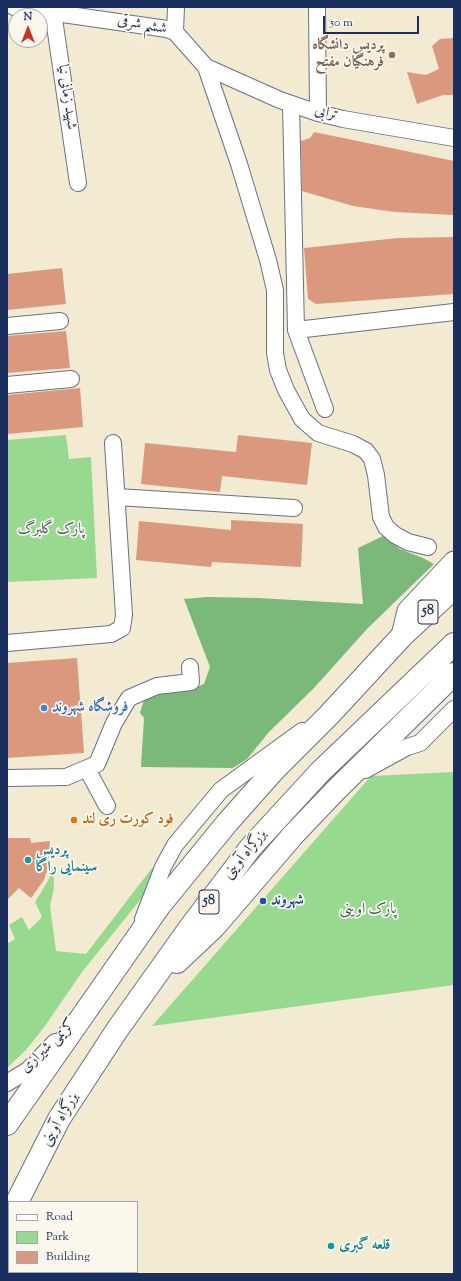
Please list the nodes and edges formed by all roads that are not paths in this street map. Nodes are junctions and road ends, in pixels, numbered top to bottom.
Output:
1 (14, 7) edge
2 (176, 7) edge
3 (317, 7) edge
4 (53, 12) junction
5 (175, 32) junction
6 (206, 66) junction
7 (291, 104) junction
8 (318, 112) junction
9 (454, 138) edge
10 (78, 183) dead end
11 (454, 312) edge
12 (60, 321) dead end
13 (7, 326) edge
14 (296, 330) junction
15 (71, 379) dead end
16 (7, 385) edge
17 (325, 409) dead end
18 (113, 443) dead end
19 (117, 497) junction
20 (294, 508) dead end
21 (428, 547) dead end
22 (454, 562) edge
23 (454, 588) edge
24 (402, 636) junction
25 (7, 643) edge
26 (454, 644) edge
27 (190, 667) dead end
28 (454, 674) edge
29 (454, 710) edge
30 (87, 768) junction
31 (7, 778) edge
32 (336, 790) junction
33 (107, 806) dead end
34 (143, 994) junction
35 (88, 1008) junction
36 (7, 1083) edge
37 (7, 1124) edge
38 (18, 1201) edge

1 - 4 street, ششم شرقی
2 - 5 street
3 - 8 street
4 - 5 street, ششم شرقی
4 - 10 street, شهید زمانی نیا
5 - 6 street
6 - 7 street, ترابی
6 - 21 street
7 - 8 street, ترابی
7 - 14 street
8 - 9 street, ترابی
11 - 14 street
12 - 13 street
14 - 17 street
15 - 16 street
18 - 19 street
19 - 20 street
19 - 25 street
22 - 24 main road
23 - 24 highway, 58
24 - 35 highway, 58
26 - 34 highway, بزرگراه آوینی / 58
27 - 30 street
28 - 32 highway
29 - 32 street
30 - 31 street
30 - 33 street
32 - 34 highway
34 - 38 highway, بزرگراه آوینی / 58
35 - 36 street, کریمی شیرازی
35 - 37 highway, 58

